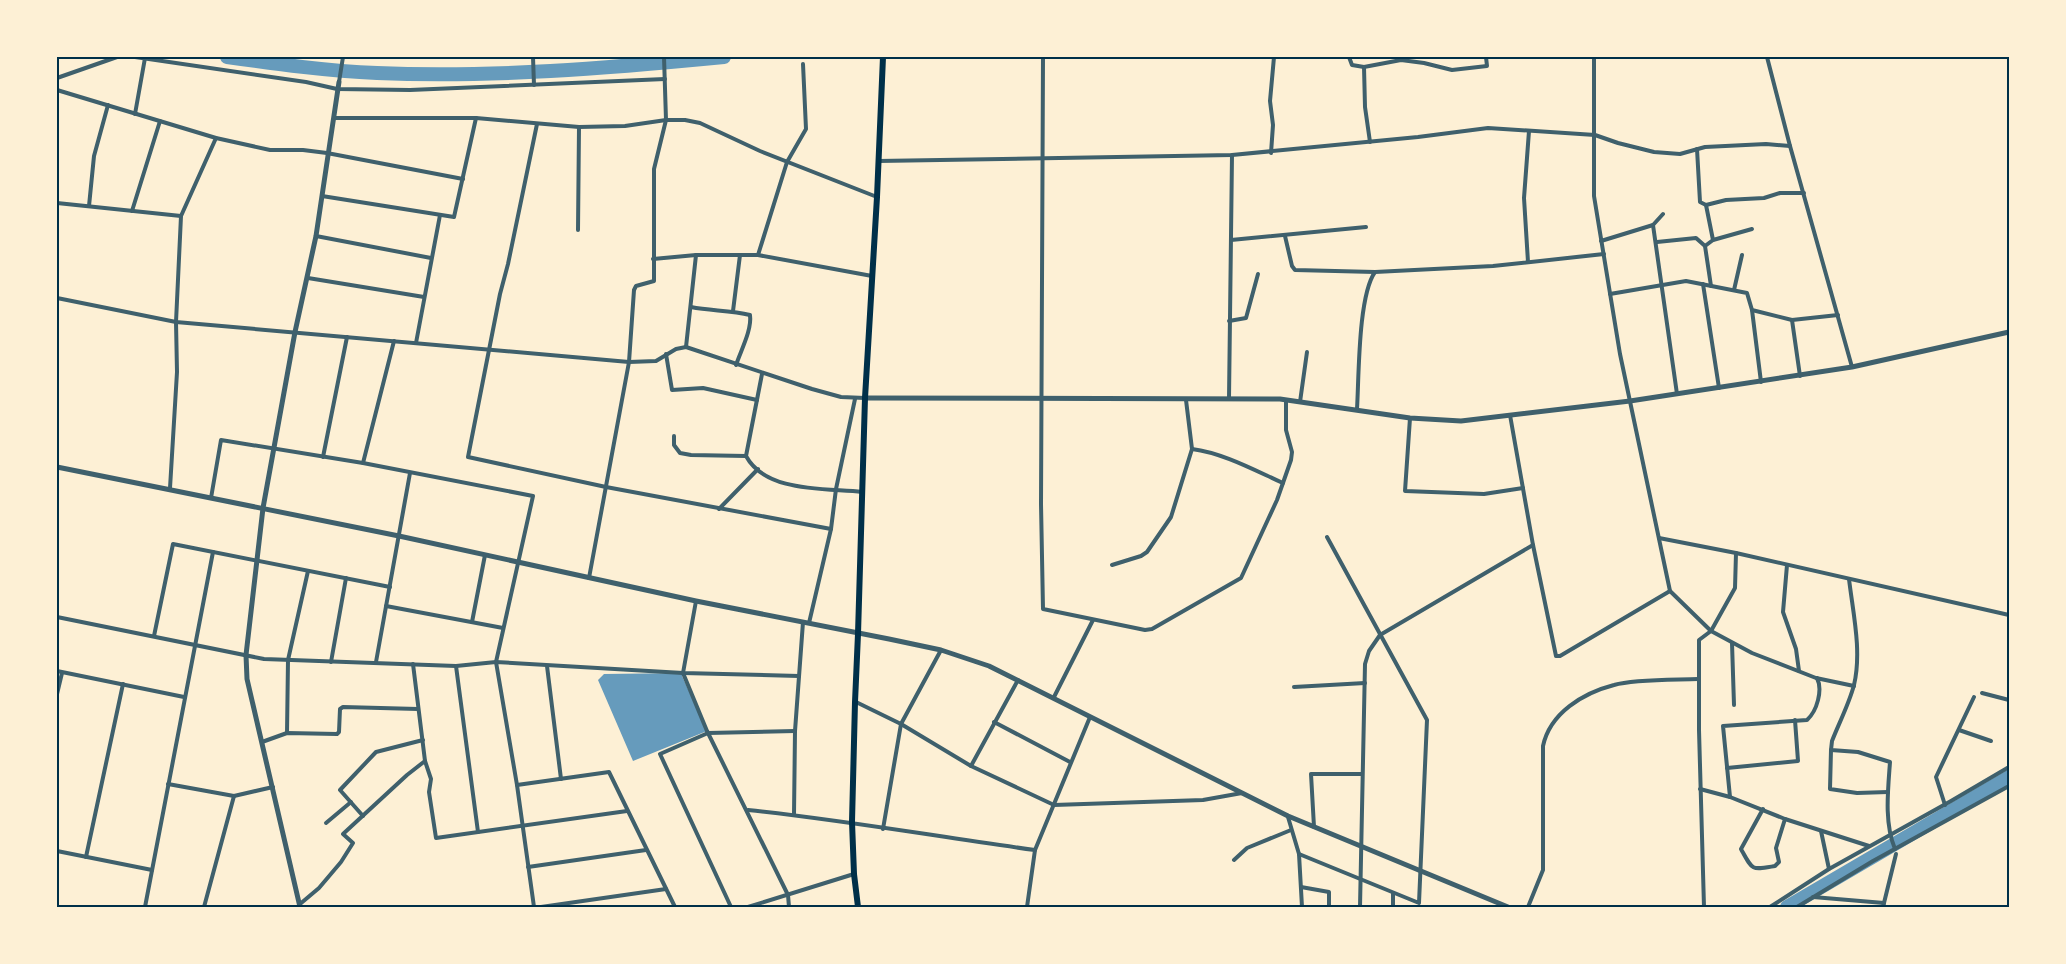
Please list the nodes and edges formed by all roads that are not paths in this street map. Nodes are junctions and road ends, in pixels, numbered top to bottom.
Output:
1 (117, 57) edge
2 (135, 57) edge
3 (343, 57) edge
4 (395, 57) edge
5 (447, 57) edge
6 (533, 57) edge
7 (664, 57) edge
8 (883, 57) edge
9 (1043, 57) edge
10 (1274, 57) edge
11 (1349, 57) edge
12 (1486, 57) edge
13 (1594, 57) edge
14 (1767, 57) edge
15 (145, 58) edge
16 (803, 64) dead end
17 (1364, 67) junction
18 (665, 77) junction
19 (57, 78) edge
20 (534, 85) junction
21 (338, 86) junction
22 (57, 90) edge
23 (108, 105) junction
24 (135, 114) junction
25 (334, 118) junction
26 (476, 118) junction
27 (666, 120) junction
28 (160, 122) junction
29 (537, 124) junction
30 (579, 127) junction
31 (1529, 131) junction
32 (1594, 135) junction
33 (216, 138) junction
34 (1370, 142) junction
35 (1790, 146) junction
36 (1697, 149) junction
37 (327, 153) junction
38 (1271, 153) junction
39 (1232, 155) junction
40 (1043, 159) junction
41 (878, 161) junction
42 (787, 162) junction
43 (464, 178) junction
44 (1804, 193) junction
45 (322, 196) junction
46 (877, 197) junction
47 (57, 203) edge
48 (1706, 205) junction
49 (89, 206) junction
50 (132, 211) junction
51 (1663, 214) dead end
52 (440, 215) junction
53 (181, 216) junction
54 (1653, 225) junction
55 (1366, 227) dead end
56 (1752, 229) dead end
57 (578, 230) dead end
58 (316, 236) junction
59 (1285, 236) junction
60 (1231, 240) junction
61 (1713, 240) junction
62 (1601, 241) junction
63 (1657, 242) junction
64 (1705, 246) junction
65 (696, 255) junction
66 (740, 255) junction
67 (758, 255) junction
68 (1604, 255) junction
69 (1742, 255) dead end
70 (431, 258) junction
71 (653, 259) junction
72 (1528, 262) junction
73 (1375, 272) junction
74 (1258, 274) dead end
75 (872, 277) junction
76 (308, 278) junction
77 (1662, 284) junction
78 (1703, 284) junction
79 (1712, 286) junction
80 (1734, 290) junction
81 (1610, 294) junction
82 (424, 297) junction
83 (57, 298) edge
84 (691, 308) junction
85 (1752, 310) junction
86 (733, 311) junction
87 (1838, 315) junction
88 (1792, 320) junction
89 (1229, 321) junction
90 (176, 322) junction
91 (295, 332) junction
92 (2009, 332) edge
93 (347, 337) junction
94 (394, 341) junction
95 (416, 343) junction
96 (686, 347) junction
97 (490, 350) junction
98 (1307, 352) dead end
99 (666, 354) junction
100 (629, 362) junction
101 (736, 365) junction
102 (1852, 367) junction
103 (762, 374) junction
104 (1800, 376) junction
105 (1761, 382) junction
106 (1719, 388) junction
107 (1678, 395) junction
108 (864, 398) junction
109 (855, 399) junction
110 (1229, 399) junction
111 (757, 400) junction
112 (1042, 400) junction
113 (1186, 400) junction
114 (1286, 400) junction
115 (1300, 402) junction
116 (1630, 402) junction
117 (1357, 409) junction
118 (1510, 414) junction
119 (1410, 418) junction
120 (674, 436) dead end
121 (275, 448) junction
122 (1192, 448) junction
123 (746, 456) junction
124 (322, 457) junction
125 (363, 463) junction
126 (57, 467) edge
127 (758, 469) junction
128 (410, 473) junction
129 (1283, 483) junction
130 (606, 487) junction
131 (170, 488) junction
132 (1523, 488) junction
133 (836, 489) junction
134 (862, 492) junction
135 (211, 498) junction
136 (263, 508) junction
137 (719, 509) junction
138 (831, 529) junction
139 (399, 536) junction
140 (1327, 537) dead end
141 (1659, 538) junction
142 (1533, 545) junction
143 (213, 552) junction
144 (1736, 553) junction
145 (485, 554) junction
146 (257, 561) junction
147 (519, 561) junction
148 (1112, 565) dead end
149 (1787, 565) junction
150 (308, 571) junction
151 (346, 578) junction
152 (589, 578) junction
153 (1849, 579) junction
154 (390, 587) junction
155 (1670, 591) junction
156 (696, 601) junction
157 (386, 606) junction
158 (2009, 615) edge
159 (57, 617) edge
160 (1093, 620) junction
161 (472, 622) junction
162 (806, 623) junction
163 (503, 628) junction
164 (1711, 631) junction
165 (858, 634) junction
166 (1380, 635) junction
167 (154, 636) junction
168 (1732, 643) junction
169 (195, 645) junction
170 (941, 650) junction
171 (246, 655) junction
172 (288, 660) junction
173 (331, 662) junction
174 (376, 662) junction
175 (496, 662) junction
176 (413, 664) junction
177 (456, 666) junction
178 (547, 666) junction
179 (1799, 671) junction
180 (59, 672) edge
181 (683, 673) junction
182 (799, 676) junction
183 (1816, 678) junction
184 (1698, 679) junction
185 (1018, 680) junction
186 (1365, 683) junction
187 (123, 684) junction
188 (1854, 686) junction
189 (1294, 687) dead end
190 (1982, 693) dead end
191 (57, 694) edge
192 (184, 697) junction
193 (1054, 697) junction
194 (1974, 697) dead end
195 (2009, 700) edge
196 (855, 702) junction
197 (1734, 705) dead end
198 (418, 709) junction
199 (1090, 717) junction
200 (1795, 720) junction
201 (994, 722) junction
202 (902, 724) junction
203 (1959, 730) junction
204 (795, 731) junction
205 (287, 733) junction
206 (708, 733) junction
207 (423, 740) junction
208 (1992, 741) dead end
209 (262, 742) junction
210 (1832, 750) junction
211 (425, 761) junction
212 (1070, 762) junction
213 (971, 766) junction
214 (2009, 767) edge
215 (1727, 768) junction
216 (1362, 774) junction
217 (561, 779) junction
218 (168, 784) junction
219 (516, 785) junction
220 (2009, 786) edge
221 (273, 787) junction
222 (1700, 789) junction
223 (1888, 792) junction
224 (1243, 793) junction
225 (234, 796) junction
226 (1730, 797) junction
227 (351, 802) junction
228 (1054, 805) junction
229 (1945, 805) junction
230 (1763, 809) junction
231 (747, 810) junction
232 (627, 811) junction
233 (794, 815) junction
234 (363, 816) junction
235 (1288, 816) junction
236 (1785, 819) junction
237 (852, 822) junction
238 (326, 823) dead end
239 (522, 825) junction
240 (1314, 827) junction
241 (883, 829) junction
242 (1292, 830) junction
243 (1821, 830) junction
244 (478, 832) junction
245 (1890, 838) junction
246 (1869, 846) junction
247 (1361, 847) junction
248 (646, 850) junction
249 (1035, 850) junction
250 (57, 851) edge
251 (1896, 852) junction
252 (1299, 855) junction
253 (86, 857) junction
254 (1234, 860) dead end
255 (528, 867) junction
256 (1829, 869) junction
257 (152, 870) junction
258 (1420, 870) junction
259 (854, 874) junction
260 (1360, 878) junction
261 (1301, 887) junction
262 (666, 889) junction
263 (1393, 893) junction
264 (788, 895) junction
265 (1813, 897) junction
266 (1419, 905) edge
267 (1498, 905) edge
268 (1883, 905) edge
269 (300, 906) edge
270 (145, 907) edge
271 (204, 907) edge
272 (534, 907) edge
273 (541, 907) edge
274 (675, 907) edge
275 (731, 907) edge
276 (748, 907) edge
277 (789, 907) edge
278 (858, 907) edge
279 (1027, 907) edge
280 (1302, 907) edge
281 (1329, 907) edge
282 (1360, 907) edge
283 (1393, 907) edge
284 (1508, 907) edge
285 (1528, 907) edge
286 (1704, 907) edge
287 (1770, 907) edge
288 (1797, 907) edge

1 - 19 street
2 - 15 street
3 - 21 street
4 - 5 street
6 - 20 street
7 - 18 street
8 - 41 main road
9 - 40 street
10 - 38 street
11 - 17 street
12 - 17 street
13 - 32 street
14 - 35 street
15 - 21 street
15 - 24 street
16 - 42 street
17 - 34 street
18 - 20 street
18 - 27 street
20 - 21 street
21 - 25 street
22 - 23 street
23 - 24 street
23 - 49 street
24 - 28 street
25 - 26 street
25 - 37 street
26 - 29 street
26 - 43 street
27 - 30 street
27 - 42 street
27 - 71 street
28 - 33 street
28 - 50 street
29 - 30 street
29 - 97 street
30 - 57 street
31 - 32 street
31 - 34 street
31 - 72 street
32 - 36 street
32 - 62 street
33 - 37 street
33 - 53 street
34 - 38 street
35 - 36 street
35 - 44 street
36 - 48 street
37 - 43 street
37 - 45 street
38 - 39 street
39 - 40 street
39 - 60 street
40 - 41 street
40 - 112 street
41 - 46 main road
42 - 46 street
42 - 67 street
43 - 52 street
44 - 48 street
44 - 87 street
45 - 52 street
45 - 58 street
46 - 75 main road
47 - 49 street
48 - 61 street
49 - 50 street
50 - 53 street
51 - 54 street
52 - 70 street
53 - 90 street
54 - 62 street
54 - 63 street
55 - 59 street
56 - 61 street
58 - 70 street
58 - 76 street
59 - 60 street
59 - 73 street
60 - 89 street
61 - 64 street
62 - 68 street
63 - 64 street
63 - 77 street
64 - 79 street
65 - 66 street
65 - 71 street
65 - 84 street
66 - 67 street
66 - 86 street
67 - 75 street
68 - 72 street
68 - 81 street
69 - 80 street
70 - 82 street
71 - 100 street
72 - 73 street
73 - 117 street
74 - 89 street
75 - 108 main road
76 - 82 street
76 - 91 street
77 - 78 street
77 - 81 street
77 - 107 street
78 - 79 street
78 - 106 street
79 - 80 street
80 - 85 street
81 - 116 street
82 - 95 street
83 - 90 street
84 - 86 street
84 - 96 street
85 - 88 street
85 - 105 street
86 - 101 street
87 - 88 street
87 - 102 street
88 - 104 street
89 - 110 street
90 - 91 street
90 - 131 street
91 - 93 street
91 - 121 street
92 - 102 street
93 - 94 street
93 - 124 street
94 - 95 street
94 - 125 street
95 - 97 street
96 - 99 street
96 - 101 street
97 - 100 street
97 - 130 street
98 - 115 street
99 - 100 street
99 - 111 street
100 - 130 street
101 - 103 street
102 - 104 street
103 - 109 street
103 - 111 street
104 - 105 street
105 - 106 street
106 - 107 street
107 - 116 street
108 - 109 street
108 - 112 street
108 - 134 main road
109 - 133 street
110 - 113 street
110 - 114 street
111 - 123 street
112 - 113 street
112 - 160 street
113 - 122 street
114 - 115 street
114 - 129 street
115 - 117 street
116 - 118 street
116 - 141 street
117 - 119 street
118 - 119 street
118 - 132 street
119 - 132 street
120 - 123 street
121 - 124 street
121 - 135 street
121 - 136 street
122 - 129 street
122 - 148 street
123 - 127 street
124 - 125 street
125 - 128 street
126 - 131 street
127 - 133 street
127 - 137 street
128 - 139 street
128 - 147 street
129 - 160 street
130 - 137 street
130 - 152 street
131 - 135 street
132 - 142 street
133 - 134 street
133 - 138 street
134 - 165 main road
135 - 136 street
136 - 139 street
136 - 146 street
137 - 138 street
138 - 162 street
139 - 145 street
139 - 154 street
140 - 166 street
141 - 144 street
141 - 155 street
142 - 155 street
142 - 166 street
143 - 146 street
143 - 167 street
143 - 169 street
144 - 149 street
144 - 164 street
145 - 147 street
145 - 161 street
146 - 150 street
146 - 171 street
147 - 152 street
147 - 163 street
149 - 153 street
149 - 179 street
150 - 151 street
150 - 172 street
151 - 154 street
151 - 173 street
152 - 156 street
153 - 158 street
153 - 188 street
154 - 157 street
155 - 164 street
156 - 162 street
156 - 181 street
157 - 161 street
157 - 174 street
159 - 167 street
160 - 193 street
161 - 163 street
162 - 165 street
162 - 182 street
163 - 175 street
164 - 168 street
164 - 184 street
165 - 170 street
165 - 196 main road
166 - 186 street
166 - 258 street
167 - 169 street
168 - 179 street
168 - 197 street
169 - 171 street
169 - 192 street
170 - 185 street
170 - 202 street
171 - 172 street
171 - 209 street
172 - 173 street
172 - 205 street
173 - 174 street
174 - 176 street
175 - 177 street
175 - 178 street
175 - 219 street
176 - 177 street
176 - 198 street
177 - 244 street
178 - 181 street
178 - 217 street
179 - 183 street
180 - 187 street
180 - 191 street
181 - 182 street
181 - 206 street
182 - 204 street
183 - 188 street
183 - 200 street
184 - 222 street
184 - 285 street
185 - 193 street
185 - 201 street
186 - 189 street
186 - 216 street
187 - 192 street
187 - 253 street
188 - 210 street
190 - 195 street
192 - 218 street
193 - 199 street
194 - 203 street
196 - 202 street
196 - 237 main road
198 - 205 street
198 - 207 street
199 - 212 street
199 - 224 street
200 - 215 street
200 - 215 street
201 - 212 street
201 - 213 street
202 - 213 street
202 - 241 street
203 - 208 street
203 - 229 street
204 - 206 street
204 - 233 street
205 - 209 street
206 - 231 street
206 - 275 street
207 - 211 street
207 - 227 street
209 - 221 street
210 - 223 street
210 - 223 street
211 - 234 street
211 - 244 street
212 - 228 street
213 - 228 street
214 - 229 street
215 - 226 street
216 - 240 street
216 - 247 street
217 - 219 street
217 - 232 street
218 - 225 street
218 - 257 street
219 - 239 street
220 - 251 street
221 - 225 street
221 - 269 street
222 - 226 street
222 - 286 street
223 - 245 street
224 - 228 street
224 - 235 street
225 - 271 street
226 - 230 street
227 - 234 street
227 - 238 street
228 - 249 street
229 - 245 street
230 - 236 street
230 - 236 street
231 - 233 street
231 - 264 street
232 - 239 street
232 - 248 street
233 - 237 street
234 - 269 street
235 - 240 street
235 - 242 street
236 - 243 street
237 - 241 street
237 - 259 main road
239 - 244 street
239 - 255 street
240 - 247 street
241 - 249 street
242 - 252 street
242 - 254 street
243 - 246 street
243 - 256 street
245 - 246 street
245 - 251 street
246 - 256 street
247 - 258 street
247 - 260 street
248 - 255 street
248 - 262 street
249 - 279 street
250 - 253 street
251 - 265 street
251 - 268 street
252 - 260 street
252 - 261 street
253 - 257 street
255 - 272 street
256 - 287 street
257 - 270 street
258 - 266 street
258 - 267 street
259 - 264 street
259 - 278 main road
260 - 263 street
260 - 282 street
261 - 280 street
261 - 281 street
262 - 273 street
262 - 274 street
263 - 266 street
263 - 283 street
264 - 276 street
264 - 277 street
265 - 268 street
265 - 288 street
267 - 284 street

